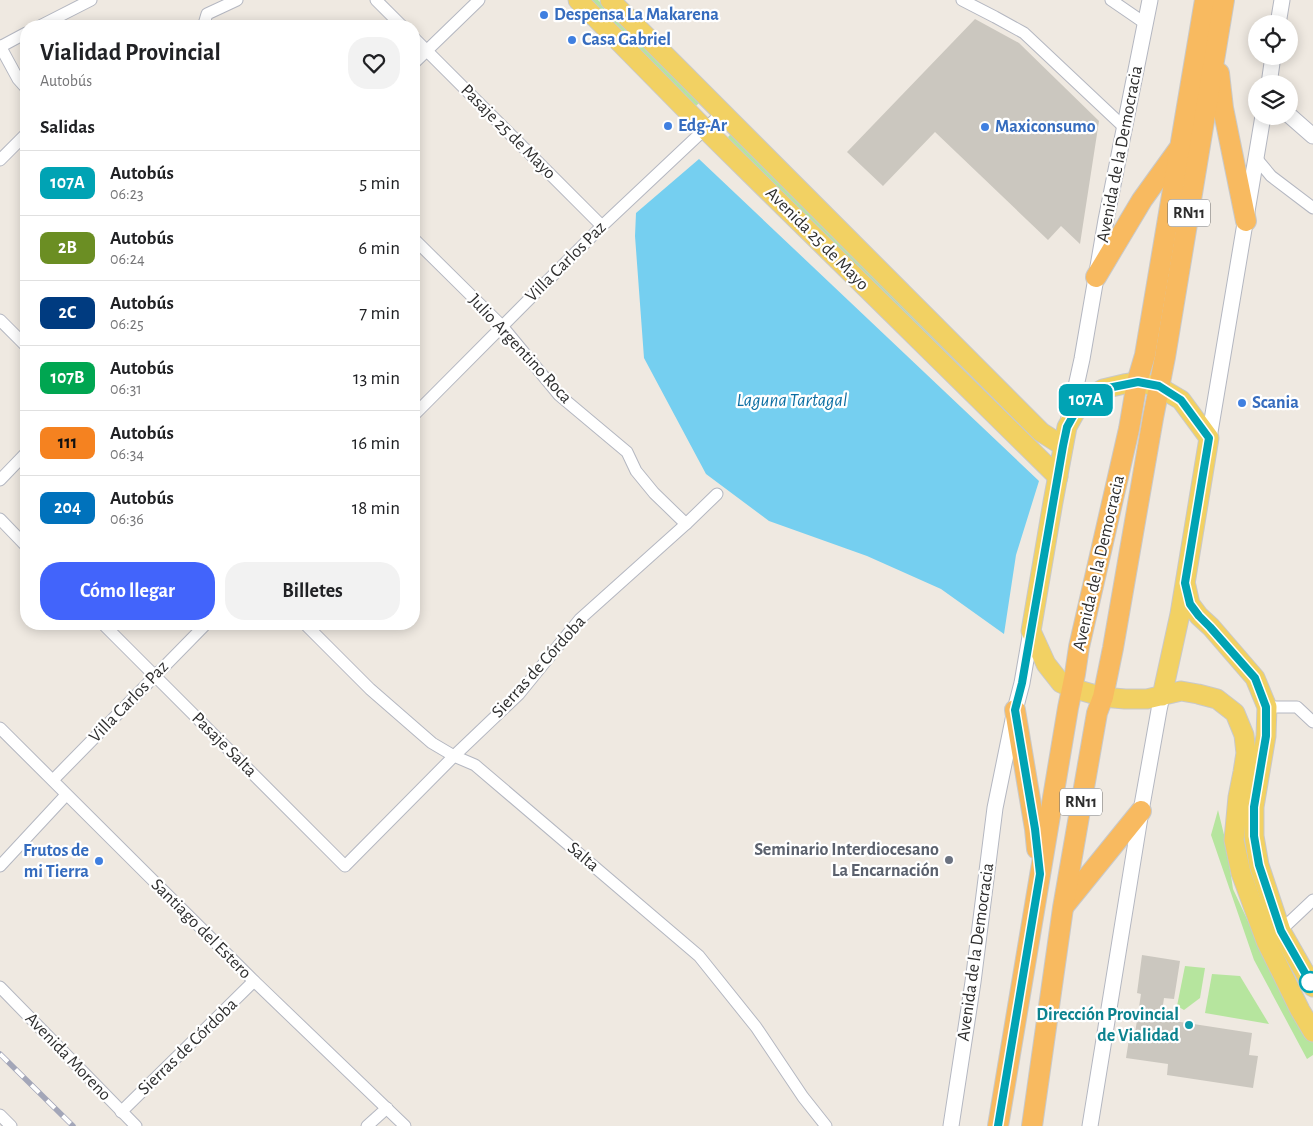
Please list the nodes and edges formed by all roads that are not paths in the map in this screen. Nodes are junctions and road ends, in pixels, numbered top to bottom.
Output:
1 (91, 0) edge
2 (237, 0) edge
3 (376, 0) edge
4 (478, 0) edge
5 (578, 0) edge
6 (610, 0) edge
7 (962, 0) edge
8 (1111, 0) edge
9 (1150, 0) edge
10 (1205, 0) edge
11 (1224, 0) edge
12 (1282, 0) edge
13 (1280, 15) edge
14 (52, 20) edge
15 (205, 20) edge
16 (396, 20) edge
17 (1146, 24) junction
18 (20, 37) edge
19 (1218, 38) junction
20 (420, 44) edge
21 (0, 47) edge
22 (426, 51) junction
23 (420, 57) edge
24 (20, 81) edge
25 (722, 113) junction
26 (1298, 123) edge
27 (1262, 125) edge
28 (705, 129) junction
29 (1126, 129) junction
30 (1313, 136) edge
31 (20, 140) edge
32 (1180, 146) junction
33 (1256, 158) junction
34 (0, 160) edge
35 (1313, 208) edge
36 (1246, 221) junction
37 (602, 226) junction
38 (420, 245) edge
39 (1096, 277) junction
40 (0, 320) edge
41 (502, 326) junction
42 (20, 340) edge
43 (1138, 382) junction
44 (1159, 386) junction
45 (420, 408) edge
46 (1067, 427) junction
47 (1209, 438) junction
48 (1063, 446) junction
49 (20, 458) edge
50 (1058, 476) junction
51 (0, 480) edge
52 (717, 494) dead end
53 (0, 519) edge
54 (686, 524) junction
55 (20, 540) edge
56 (1185, 583) junction
57 (109, 630) edge
58 (200, 630) edge
59 (311, 630) edge
60 (1031, 631) junction
61 (155, 676) junction
62 (1072, 688) junction
63 (1162, 696) junction
64 (1103, 697) junction
65 (1266, 707) junction
66 (1015, 710) junction
67 (1313, 722) edge
68 (0, 728) edge
69 (454, 756) junction
70 (53, 780) junction
71 (66, 795) junction
72 (1141, 811) junction
73 (0, 866) edge
74 (345, 866) joint
75 (1040, 874) junction
76 (1313, 900) edge
77 (1063, 908) junction
78 (1274, 936) junction
79 (254, 981) junction
80 (1313, 987) edge
81 (0, 988) edge
82 (1313, 1032) edge
83 (387, 1108) junction
84 (121, 1112) junction
85 (0, 1115) edge
86 (11, 1126) edge
87 (136, 1126) edge
88 (367, 1126) edge
89 (405, 1126) edge
90 (826, 1126) edge
91 (951, 1126) edge
92 (998, 1126) edge
93 (1032, 1126) edge
94 (1090, 1126) edge

1 - 14 street
2 - 15 street
3 - 16 street
4 - 22 street
5 - 28 main road, Avenida 25 de Mayo
6 - 25 main road, Avenida 25 de Mayo
7 - 29 street
8 - 17 street
9 - 17 street, Avenida de la Democracia
10 - 32 highway, Avenida de la Democracia / RN11
11 - 19 highway, Avenida de la Democracia / RN11
12 - 13 street
17 - 29 street, Avenida de la Democracia
18 - 21 street
19 - 36 highway, RN11
19 - 44 highway, Avenida de la Democracia / RN11
20 - 22 street, Pasaje 25 de Mayo
21 - 24 street
22 - 23 street
22 - 37 street, Pasaje 25 de Mayo
25 - 28 street, Villa Carlos Paz
25 - 48 main road, Avenida 25 de Mayo
26 - 30 street
27 - 33 street, RN11
28 - 37 street, Villa Carlos Paz
28 - 50 main road, Avenida 25 de Mayo
29 - 39 street, Avenida de la Democracia
31 - 34 street
32 - 39 highway
32 - 43 highway, Avenida de la Democracia / RN11
33 - 35 street
33 - 36 street, RN11
36 - 47 street, RN11
37 - 41 street, Villa Carlos Paz
38 - 41 street, Julio Argentino Roca
39 - 46 street, Avenida de la Democracia
40 - 42 street
41 - 45 street, Villa Carlos Paz
41 - 54 street, Julio Argentino Roca
43 - 44 main road
43 - 46 main road
43 - 62 highway, Avenida de la Democracia / RN11
44 - 47 main road
44 - 64 highway, Avenida de la Democracia / RN11
46 - 48 main road
47 - 56 main road, RN11
48 - 50 main road
49 - 51 street
50 - 60 main road
52 - 54 street, Sierras de Córdoba
53 - 55 street
54 - 69 street, Sierras de Córdoba
56 - 63 main road, RN11
56 - 65 main road
57 - 61 street, Pasaje Salta
58 - 61 street, Villa Carlos Paz
59 - 69 street, Salta
60 - 62 main road
60 - 66 street, Avenida de la Democracia
61 - 70 street, Villa Carlos Paz
61 - 74 street, Pasaje Salta
62 - 64 main road
62 - 75 highway, Avenida de la Democracia / RN11
63 - 64 main road
63 - 72 street, RN11
63 - 78 main road
64 - 77 highway, Avenida de la Democracia / RN11
65 - 67 street
65 - 78 main road
66 - 75 highway
66 - 91 street, Avenida de la Democracia
68 - 70 street, Santiago del Estero
69 - 74 street, Sierras de Córdoba
69 - 90 street, Salta
70 - 71 street, Santiago del Estero
71 - 73 street
71 - 79 street, Santiago del Estero
72 - 77 highway
72 - 94 street, RN11
75 - 92 highway, Avenida de la Democracia / RN11
76 - 78 street
77 - 93 highway, Avenida de la Democracia / RN11
78 - 80 main road
78 - 82 main road
79 - 83 street, Santiago del Estero
79 - 84 street, Sierras de Córdoba
81 - 84 street, Avenida Moreno
83 - 88 street
83 - 89 street, Santiago del Estero
84 - 87 street, Avenida Moreno
85 - 86 street

